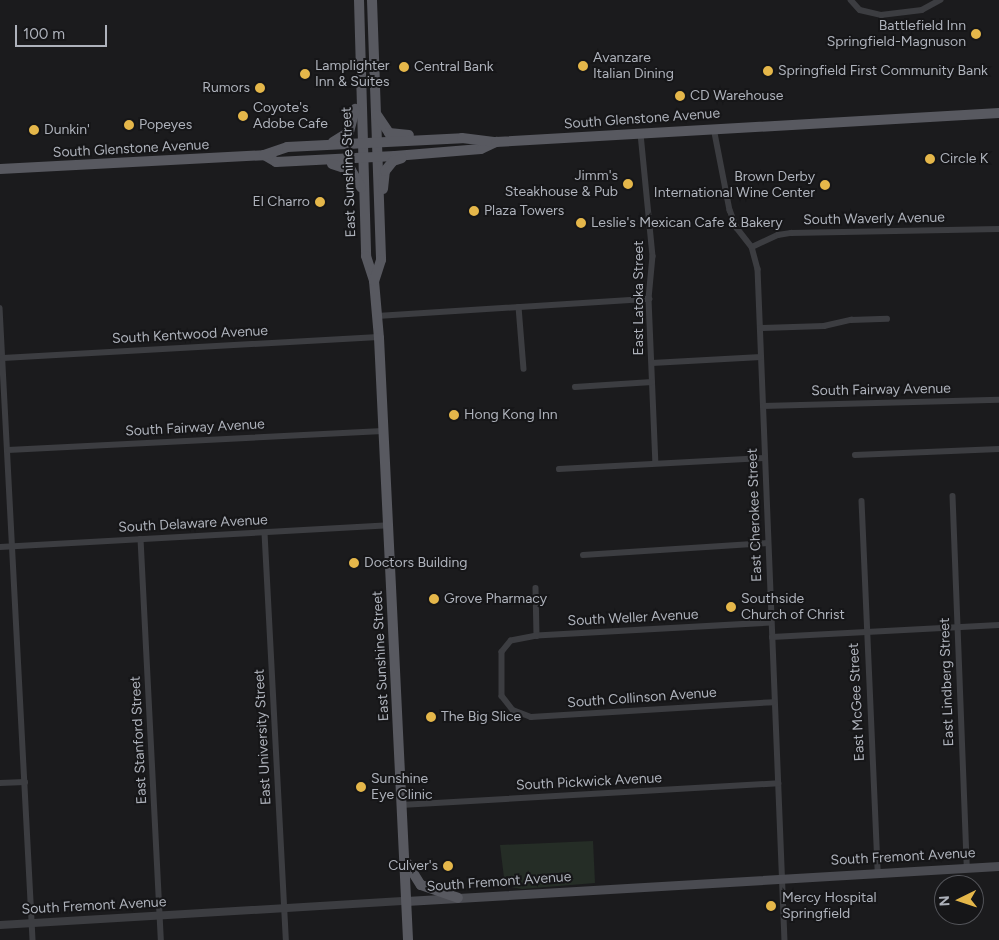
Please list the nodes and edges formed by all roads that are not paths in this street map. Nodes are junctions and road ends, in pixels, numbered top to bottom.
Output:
1 (359, 0) edge
2 (372, 0) edge
3 (940, 0) edge
4 (852, 3) edge
5 (358, 31) junction
6 (375, 103) junction
7 (999, 113) edge
8 (714, 128) junction
9 (641, 134) junction
10 (462, 138) junction
11 (496, 142) junction
12 (361, 143) junction
13 (375, 143) junction
14 (321, 145) junction
15 (264, 155) junction
16 (411, 155) junction
17 (376, 157) junction
18 (362, 158) junction
19 (284, 162) junction
20 (0, 169) edge
21 (363, 192) junction
22 (999, 229) edge
23 (752, 247) junction
24 (380, 260) junction
25 (374, 281) junction
26 (649, 299) junction
27 (519, 307) junction
28 (0, 308) edge
29 (377, 316) junction
30 (887, 319) dead end
31 (760, 328) junction
32 (378, 337) junction
33 (762, 357) junction
34 (3, 358) junction
35 (652, 364) junction
36 (524, 368) dead end
37 (652, 382) junction
38 (575, 387) dead end
39 (999, 400) edge
40 (3, 405) edge
41 (763, 406) junction
42 (383, 431) junction
43 (999, 449) edge
44 (8, 450) junction
45 (855, 455) dead end
46 (765, 458) junction
47 (656, 463) junction
48 (559, 469) dead end
49 (953, 496) dead end
50 (862, 501) dead end
51 (388, 525) junction
52 (265, 533) junction
53 (141, 539) junction
54 (767, 543) junction
55 (13, 546) junction
56 (0, 547) edge
57 (583, 556) dead end
58 (536, 588) dead end
59 (771, 623) junction
60 (999, 625) edge
61 (958, 627) junction
62 (866, 634) junction
63 (538, 636) junction
64 (772, 637) junction
65 (774, 702) junction
66 (513, 710) joint
67 (25, 782) junction
68 (778, 783) junction
69 (0, 784) edge
70 (401, 805) junction
71 (404, 856) junction
72 (999, 866) edge
73 (967, 867) junction
74 (878, 872) junction
75 (782, 878) junction
76 (458, 898) junction
77 (406, 901) junction
78 (285, 908) junction
79 (160, 916) junction
80 (33, 923) junction
81 (0, 925) edge
82 (34, 940) edge
83 (161, 940) edge
84 (286, 940) edge
85 (408, 940) edge
86 (785, 940) edge

1 - 5 main road, East Sunshine Street
2 - 6 main road, East Sunshine Street
3 - 4 street
5 - 12 main road, East Sunshine Street
5 - 14 main road
6 - 10 main road
6 - 13 main road, East Sunshine Street
7 - 8 main road, South Glenstone Avenue
8 - 9 main road, South Glenstone Avenue
8 - 23 street, East Cherokee Street
9 - 11 main road, South Glenstone Avenue
9 - 26 street, East Latoka Street
10 - 11 main road, South Glenstone Avenue
10 - 13 main road, South Glenstone Avenue
11 - 16 main road, South Glenstone Avenue
12 - 13 main road, South Glenstone Avenue
12 - 14 main road, South Glenstone Avenue
12 - 18 main road, East Sunshine Street
13 - 17 main road, East Sunshine Street
14 - 15 main road, South Glenstone Avenue
15 - 19 main road, South Glenstone Avenue
15 - 20 main road, South Glenstone Avenue
16 - 17 main road, South Glenstone Avenue
16 - 24 main road
17 - 18 main road, South Glenstone Avenue
17 - 24 main road, East Sunshine Street
18 - 19 main road, South Glenstone Avenue
18 - 21 main road, East Sunshine Street
19 - 21 main road
21 - 25 main road, East Sunshine Street
22 - 23 street, South Waverly Avenue
23 - 31 street, East Cherokee Street
24 - 25 main road, East Sunshine Street
25 - 29 main road, East Sunshine Street
26 - 27 street
26 - 35 street, East Latoka Street
27 - 29 street
27 - 36 street
28 - 34 street
29 - 32 main road, East Sunshine Street
30 - 31 street
31 - 33 street, East Cherokee Street
32 - 34 street, South Kentwood Avenue
32 - 42 main road, East Sunshine Street
33 - 35 street
33 - 41 street, East Cherokee Street
34 - 40 street
35 - 37 street, East Latoka Street
37 - 38 street
37 - 47 street, East Latoka Street
39 - 41 street, South Fairway Avenue
40 - 44 street
41 - 46 street, East Cherokee Street
42 - 44 street, South Fairway Avenue
42 - 51 main road, East Sunshine Street
43 - 45 street
44 - 55 street
46 - 47 street
46 - 54 street, East Cherokee Street
47 - 48 street
49 - 61 street, East Lindberg Street
50 - 62 street, East McGee Street
51 - 52 street, South Delaware Avenue
51 - 70 main road, East Sunshine Street
52 - 53 street, South Delaware Avenue
52 - 78 street, East University Street
53 - 55 street, South Delaware Avenue
53 - 79 street, East Stanford Street
54 - 57 street
54 - 59 street, East Cherokee Street
55 - 56 street, South Delaware Avenue
55 - 67 street
58 - 63 street
59 - 63 street, South Weller Avenue
59 - 64 street, East Cherokee Street
60 - 61 street
61 - 62 street
61 - 73 street, East Lindberg Street
62 - 64 street
62 - 74 street, East McGee Street
63 - 66 street, South Weller Avenue
64 - 65 street, East Cherokee Street
65 - 66 street, South Collinson Avenue
65 - 68 street, East Cherokee Street
67 - 69 street
67 - 80 street
68 - 70 street, South Pickwick Avenue
68 - 75 street, East Cherokee Street
70 - 71 main road, East Sunshine Street
71 - 76 main road
71 - 77 main road, East Sunshine Street
72 - 73 main road, South Fremont Avenue
73 - 74 main road, South Fremont Avenue
74 - 75 main road, South Fremont Avenue
75 - 76 main road, South Fremont Avenue
75 - 86 street, East Cherokee Street
76 - 77 main road, South Fremont Avenue
77 - 78 street, South Fremont Avenue
77 - 85 main road, East Sunshine Street
78 - 79 street, South Fremont Avenue
78 - 84 street, East University Street
79 - 80 street, South Fremont Avenue
79 - 83 street, East Stanford Street
80 - 81 street, South Fremont Avenue
80 - 82 street

